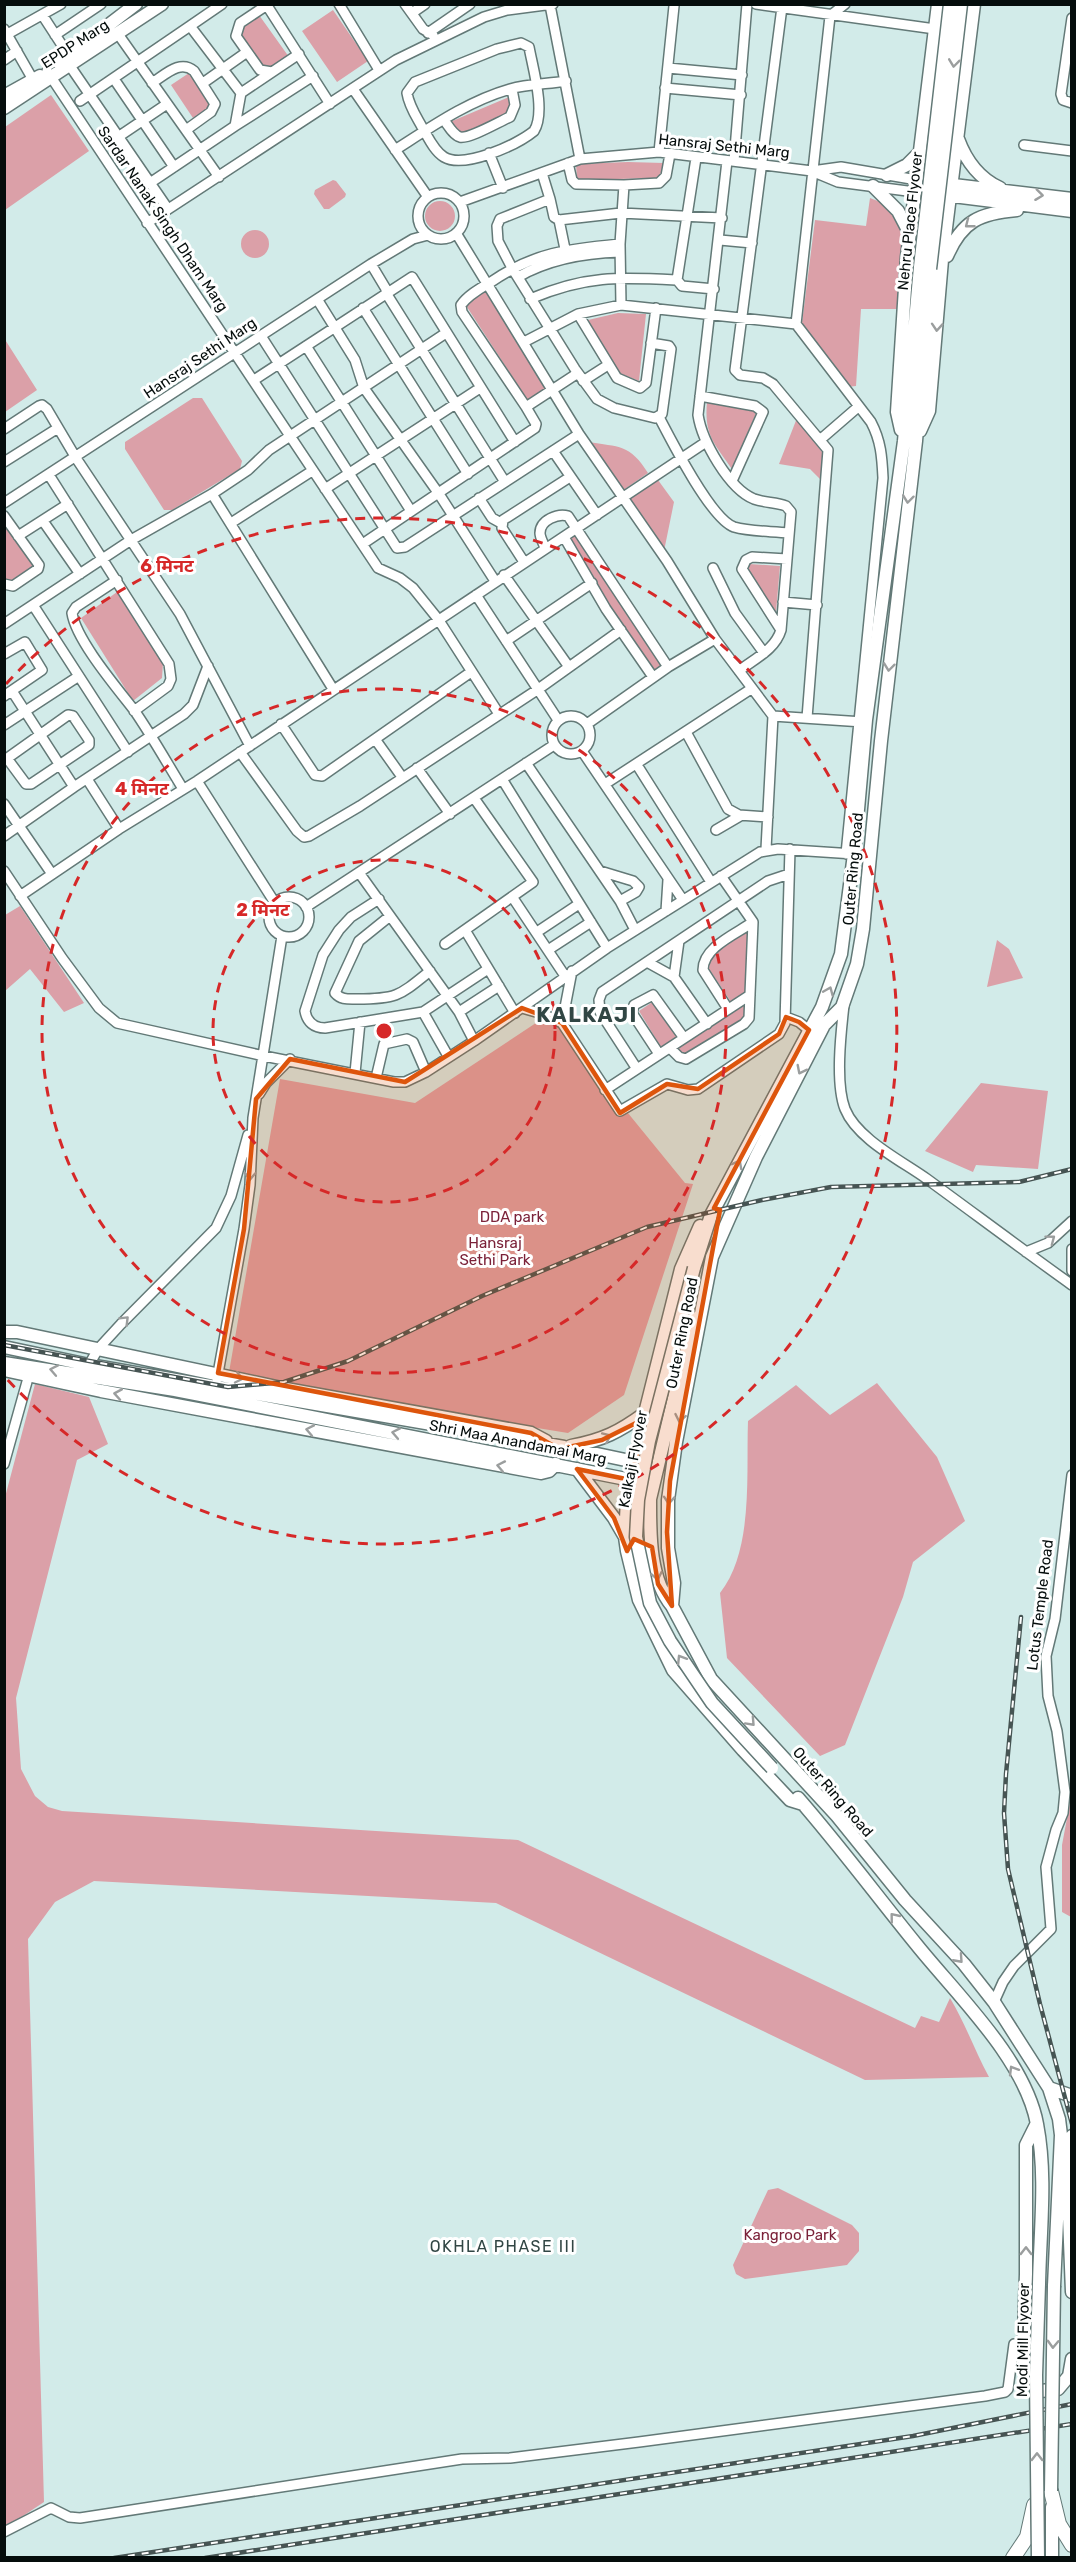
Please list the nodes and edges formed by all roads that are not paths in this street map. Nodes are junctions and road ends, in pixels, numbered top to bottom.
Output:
1 (61, 4) edge
2 (101, 4) edge
3 (136, 4) edge
4 (162, 4) edge
5 (222, 4) edge
6 (339, 4) edge
7 (405, 4) edge
8 (425, 4) edge
9 (470, 4) edge
10 (747, 4) edge
11 (756, 4) edge
12 (845, 4) edge
13 (938, 4) edge
14 (950, 4) edge
15 (961, 4) edge
16 (974, 4) edge
17 (267, 5) edge
18 (552, 5) edge
19 (674, 5) edge
20 (796, 7) edge
21 (505, 8) edge
22 (782, 8) junction
23 (411, 14) junction
24 (43, 16) junction
25 (830, 16) junction
26 (1071, 18) edge
27 (190, 26) junction
28 (935, 29) junction
29 (6, 33) edge
30 (428, 33) junction
31 (118, 34) junction
32 (55, 35) junction
33 (440, 38) junction
34 (17, 51) junction
35 (248, 52) junction
36 (298, 52) junction
37 (4, 60) edge
38 (69, 61) junction
39 (138, 63) junction
40 (668, 68) junction
41 (223, 69) junction
42 (379, 70) junction
43 (272, 72) junction
44 (49, 74) junction
45 (742, 75) junction
46 (313, 76) junction
47 (114, 79) junction
48 (566, 81) junction
49 (152, 82) junction
50 (35, 83) junction
51 (203, 83) junction
52 (536, 85) junction
53 (665, 88) junction
54 (353, 89) junction
55 (512, 89) junction
56 (929, 90) junction
57 (241, 93) junction
58 (90, 95) junction
59 (741, 95) junction
60 (4, 96) edge
61 (963, 97) junction
62 (80, 101) dead end
63 (1071, 103) edge
64 (167, 104) junction
65 (330, 104) junction
66 (4, 108) edge
67 (444, 120) junction
68 (142, 121) junction
69 (236, 126) junction
70 (186, 130) junction
71 (424, 131) junction
72 (118, 137) junction
73 (957, 138) junction
74 (1023, 145) dead end
75 (200, 150) junction
76 (394, 150) junction
77 (921, 151) junction
78 (1071, 151) edge
79 (489, 153) junction
80 (659, 153) junction
81 (670, 154) junction
82 (696, 158) junction
83 (580, 159) junction
84 (731, 161) junction
85 (568, 164) junction
86 (762, 164) junction
87 (174, 168) junction
88 (812, 171) junction
89 (542, 173) junction
90 (888, 175) junction
91 (219, 177) junction
92 (150, 183) junction
93 (624, 185) junction
94 (873, 186) junction
95 (916, 186) junction
96 (503, 188) junction
97 (951, 190) junction
98 (1006, 190) junction
99 (428, 197) junction
100 (550, 199) junction
101 (1071, 199) edge
102 (460, 202) junction
103 (1045, 208) junction
104 (168, 209) junction
105 (1071, 212) edge
106 (621, 213) junction
107 (687, 216) junction
108 (722, 218) junction
109 (559, 220) junction
110 (147, 223) junction
111 (420, 225) junction
112 (456, 233) junction
113 (910, 233) junction
114 (428, 235) junction
115 (413, 239) junction
116 (720, 240) junction
117 (752, 243) junction
118 (620, 248) junction
119 (565, 249) junction
120 (907, 257) junction
121 (371, 264) junction
122 (942, 265) junction
123 (512, 268) junction
124 (621, 277) junction
125 (518, 278) junction
126 (677, 280) junction
127 (487, 284) junction
128 (714, 289) junction
129 (386, 293) junction
130 (317, 299) junction
131 (530, 299) junction
132 (621, 305) junction
133 (363, 308) junction
134 (656, 308) junction
135 (578, 314) junction
136 (710, 316) junction
137 (742, 319) junction
138 (796, 324) junction
139 (334, 327) junction
140 (550, 329) junction
141 (446, 333) junction
142 (261, 336) junction
143 (524, 342) junction
144 (651, 343) junction
145 (306, 346) junction
146 (421, 349) junction
147 (235, 353) junction
148 (279, 364) junction
149 (398, 364) junction
150 (608, 365) junction
151 (581, 377) junction
152 (254, 381) junction
153 (364, 387) junction
154 (480, 388) junction
155 (553, 390) junction
156 (700, 396) junction
157 (341, 402) junction
158 (456, 404) junction
159 (913, 406) junction
160 (526, 407) junction
161 (858, 407) junction
162 (659, 417) junction
163 (315, 419) junction
164 (434, 419) junction
165 (58, 428) junction
166 (4, 429) edge
167 (579, 434) junction
168 (289, 437) junction
169 (821, 439) junction
170 (402, 441) junction
171 (910, 441) junction
172 (515, 442) junction
173 (706, 442) junction
174 (553, 451) junction
175 (376, 456) junction
176 (76, 458) junction
177 (490, 459) junction
178 (681, 459) junction
179 (4, 462) edge
180 (312, 471) junction
181 (350, 474) junction
182 (468, 474) junction
183 (49, 475) junction
184 (570, 477) junction
185 (732, 481) junction
186 (505, 482) junction
187 (325, 489) junction
188 (212, 494) junction
189 (439, 494) junction
190 (479, 498) junction
191 (622, 499) junction
192 (4, 503) edge
193 (68, 504) junction
194 (411, 511) junction
195 (453, 515) junction
196 (597, 515) junction
197 (4, 516) edge
198 (43, 521) junction
199 (231, 523) junction
200 (501, 523) junction
201 (384, 529) junction
202 (576, 529) junction
203 (789, 533) junction
204 (18, 536) junction
205 (564, 537) junction
206 (131, 540) junction
207 (367, 541) dead end
208 (546, 548) junction
209 (104, 558) junction
210 (787, 558) junction
211 (524, 562) junction
212 (713, 568) dead end
213 (80, 574) junction
214 (504, 575) junction
215 (117, 580) junction
216 (495, 581) junction
217 (592, 583) junction
218 (4, 584) edge
219 (476, 595) junction
220 (783, 602) junction
221 (33, 605) junction
222 (817, 605) junction
223 (438, 619) junction
224 (537, 622) junction
225 (4, 624) edge
226 (621, 630) junction
227 (781, 630) junction
228 (715, 639) junction
229 (506, 641) junction
230 (764, 653) junction
231 (5, 654) edge
232 (208, 666) junction
233 (569, 667) junction
234 (668, 667) junction
235 (739, 671) junction
236 (471, 672) junction
237 (79, 676) junction
238 (653, 677) junction
239 (333, 689) junction
240 (751, 689) junction
241 (537, 690) junction
242 (8, 693) edge
243 (134, 711) junction
244 (24, 712) junction
245 (499, 714) junction
246 (772, 716) junction
247 (807, 718) junction
248 (558, 720) junction
249 (862, 722) junction
250 (281, 724) junction
251 (587, 724) junction
252 (4, 725) edge
253 (686, 732) junction
254 (39, 735) junction
255 (152, 737) junction
256 (375, 739) junction
257 (554, 745) junction
258 (250, 746) junction
259 (582, 750) junction
260 (128, 752) junction
261 (240, 752) junction
262 (526, 763) junction
263 (60, 765) junction
264 (637, 765) junction
265 (417, 768) junction
266 (402, 777) junction
267 (87, 779) junction
268 (502, 779) junction
269 (197, 781) junction
270 (605, 784) junction
271 (74, 787) junction
272 (183, 789) junction
273 (474, 798) junction
274 (4, 804) edge
275 (450, 814) junction
276 (740, 816) junction
277 (768, 817) junction
278 (19, 826) junction
279 (119, 829) junction
280 (716, 830) dead end
281 (4, 836) edge
282 (766, 849) junction
283 (790, 849) junction
284 (850, 854) junction
285 (600, 871) junction
286 (4, 872) edge
287 (52, 874) junction
288 (360, 874) junction
289 (789, 874) junction
290 (720, 876) junction
291 (668, 877) junction
292 (711, 882) junction
293 (20, 896) junction
294 (513, 898) junction
295 (379, 900) junction
296 (683, 900) junction
297 (620, 901) junction
298 (739, 902) junction
299 (275, 903) junction
300 (579, 904) junction
301 (306, 907) junction
302 (666, 911) junction
303 (390, 916) junction
304 (591, 922) junction
305 (753, 922) junction
306 (465, 930) junction
307 (635, 930) junction
308 (537, 932) junction
309 (282, 936) junction
310 (679, 941) junction
311 (445, 944) dead end
312 (607, 948) junction
313 (548, 950) junction
314 (646, 962) junction
315 (489, 969) junction
316 (430, 972) junction
317 (569, 974) junction
318 (674, 977) junction
319 (499, 986) junction
320 (750, 995) junction
321 (447, 996) junction
322 (844, 1004) junction
323 (728, 1010) junction
324 (518, 1011) junction
325 (423, 1012) junction
326 (459, 1012) junction
327 (786, 1017) junction
328 (360, 1022) junction
329 (562, 1023) junction
330 (707, 1024) junction
331 (809, 1030) junction
332 (684, 1038) junction
333 (474, 1041) junction
334 (670, 1048) junction
335 (659, 1054) junction
336 (264, 1056) junction
337 (448, 1056) junction
338 (290, 1059) junction
339 (637, 1069) junction
340 (426, 1072) junction
341 (355, 1073) junction
342 (376, 1078) junction
343 (605, 1090) junction
344 (256, 1099) junction
345 (253, 1118) junction
346 (711, 1215) junction
347 (1071, 1221) edge
348 (1071, 1249) edge
349 (1026, 1252) junction
350 (712, 1257) junction
351 (1071, 1271) edge
352 (1071, 1285) edge
353 (4, 1332) edge
354 (4, 1347) edge
355 (98, 1349) junction
356 (4, 1363) edge
357 (89, 1365) junction
358 (4, 1370) edge
359 (656, 1370) junction
360 (29, 1371) junction
361 (218, 1374) junction
362 (678, 1382) junction
363 (216, 1388) junction
364 (645, 1413) junction
365 (558, 1447) junction
366 (635, 1462) junction
367 (4, 1464) edge
368 (576, 1468) junction
369 (1071, 1475) edge
370 (655, 1477) junction
371 (631, 1480) junction
372 (625, 1537) junction
373 (652, 1547) junction
374 (627, 1551) junction
375 (672, 1606) junction
376 (803, 1804) junction
377 (994, 2002) junction
378 (1049, 2088) junction
379 (1071, 2096) edge
380 (1065, 2119) edge
381 (1037, 2124) junction
382 (1066, 2135) edge
383 (1071, 2292) edge
384 (1014, 2344) dead end
385 (1071, 2359) edge
386 (1037, 2481) junction
387 (1052, 2491) junction
388 (4, 2532) edge
389 (1071, 2545) edge
390 (1013, 2558) edge
391 (1038, 2558) edge
392 (1052, 2558) edge

1 - 24 street
2 - 32 street
3 - 38 main road, EPDP Marg
4 - 31 main road, EPDP Marg
5 - 27 street
6 - 42 street
7 - 23 street
8 - 23 street
9 - 30 street
10 - 45 street
11 - 22 street
12 - 25 street
13 - 28 main road
14 - 159 main road, Nehru Place Flyover, bridge
15 -> 159 main road, Nehru Place Flyover, bridge
16 - 61 main road
17 - 35 street
17 - 36 street
18 - 21 street
18 - 48 street
19 - 40 street
20 - 22 street
20 - 25 street
21 - 33 street
22 - 86 street
23 - 30 street
24 - 29 street
24 - 32 street
25 - 28 street
25 - 88 street
26 - 63 street
27 - 39 street
27 - 41 street
28 - 56 main road
29 - 34 street
30 - 33 street
31 - 38 main road, EPDP Marg
31 - 39 street
32 - 38 street
33 - 42 street
34 - 37 street
34 - 50 street
35 - 41 street
35 - 43 street
36 - 43 street
36 - 46 street
38 - 44 main road, EPDP Marg
38 - 58 street
39 - 47 street
39 - 49 street
40 - 45 street
40 - 53 street
41 - 51 street
41 - 57 street
42 - 54 street
43 - 57 street
44 - 50 main road, EPDP Marg
44 - 110 street, Sardar Nanak Singh Dham Marg
45 - 59 street
46 - 65 street
46 - 69 street
47 - 58 street
47 - 68 street
48 - 52 street
48 - 83 street
49 - 51 street
49 - 64 street
50 - 60 main road, EPDP Marg
50 - 66 main road, EPDP Marg
51 - 70 street
52 - 55 street
52 - 71 street
52 - 79 street
53 - 59 street
53 - 80 street
54 - 65 street
54 - 76 street
55 - 67 street
55 - 67 street
56 - 61 main road
56 - 77 main road
57 - 69 street
58 - 62 street
58 - 72 street
59 - 84 street
61 - 73 main road
64 - 68 street
64 - 70 street
65 - 91 street
67 - 71 street
68 - 72 street
68 - 87 street
69 - 75 street
70 - 75 street
71 - 76 street
71 - 79 street
72 - 92 street
73 - 97 main road
73 - 98 main road
74 - 78 street
75 - 87 street
75 - 91 street
76 - 99 street
77 - 90 main road
77 - 95 main road
79 - 96 street
80 - 81 street, Hansraj Sethi Marg
80 - 83 street, Hansraj Sethi Marg
81 - 82 street, Hansraj Sethi Marg
81 - 93 street
82 - 84 street, Hansraj Sethi Marg
82 - 107 street
83 - 85 street, Hansraj Sethi Marg
84 - 86 street, Hansraj Sethi Marg
84 - 108 street
85 - 89 street, Hansraj Sethi Marg
85 - 93 street
86 - 88 street, Hansraj Sethi Marg
86 - 117 street
87 - 92 street
88 - 90 street, Hansraj Sethi Marg
88 - 94 street, Hansraj Sethi Marg
88 - 138 street
89 - 96 street, Hansraj Sethi Marg
89 - 100 street
90 - 95 street, Hansraj Sethi Marg
91 - 104 street
92 - 104 street
93 - 106 street
94 - 95 street, Hansraj Sethi Marg
94 - 113 main road
95 - 97 main road
95 - 113 main road
96 - 102 street, Hansraj Sethi Marg
97 - 98 main road
97 - 103 main road
97 - 122 main road
98 -> 101 main road
99 - 102 street
99 - 111 street
100 - 109 street
100 - 123 street
102 - 112 street
103 - 105 main road
103 -> 122 main road
104 - 110 street
106 - 107 street
106 - 109 street
106 - 118 street
107 - 108 street
107 - 126 street
108 - 116 street
109 - 119 street
110 - 147 street, Sardar Nanak Singh Dham Marg
111 - 114 street
111 - 115 street
112 - 114 street
112 - 127 street
113 - 120 main road
114 - 115 street, Hansraj Sethi Marg
115 - 121 street, Hansraj Sethi Marg
116 - 117 street
116 - 128 street
117 - 137 street
118 - 119 street
118 - 124 street
118 - 125 street
119 - 123 street
120 - 122 main road
120 - 171 main road
121 - 129 street
121 - 130 street, Hansraj Sethi Marg
122 -> 171 main road
123 - 125 street
123 - 127 street
124 - 126 street
124 - 131 street
124 - 132 street
125 - 131 street
126 - 128 street
127 - 143 street
127 - 160 street
128 - 136 street
129 - 133 street
129 - 141 street
129 - 146 street
130 - 139 street
130 - 142 street, Hansraj Sethi Marg
131 - 140 street
132 - 134 street
132 - 135 street
133 - 139 street
133 - 149 street
134 - 136 street
134 - 144 street
135 - 140 street
135 - 150 street
136 - 137 street
136 - 156 street
137 - 138 street
137 - 169 street
138 - 161 street
139 - 145 street
139 - 153 street
140 - 143 street
140 - 151 street
141 - 146 street
141 - 154 street
142 - 147 street, Hansraj Sethi Marg
142 - 148 street
143 - 155 street
144 - 150 street
144 - 162 street
145 - 148 street
145 - 157 street
146 - 149 street
146 - 158 street
147 - 152 street, Sardar Nanak Singh Dham Marg
147 - 176 street, Hansraj Sethi Marg
148 - 152 street
148 - 163 street
149 - 153 street
149 - 164 street
150 - 151 street
151 - 155 street
151 - 162 street
152 - 168 street, Sardar Nanak Singh Dham Marg
153 - 157 street
153 - 170 street
154 - 158 street
154 - 172 street
155 - 160 street
155 - 167 street
156 - 173 street
156 - 185 street
157 - 163 street
157 - 175 street
158 - 164 street
158 - 177 street
159 - 171 main road, Nehru Place Flyover
160 - 172 street
161 - 169 street
161 - 249 street
162 - 178 street
163 - 168 street
163 - 181 street
164 - 170 street
164 - 182 street
165 - 166 street
165 - 176 street
165 - 179 street
167 - 174 street
167 - 191 street
168 - 180 street, Sardar Nanak Singh Dham Marg
168 - 188 street
169 - 222 street
170 - 175 street
170 - 189 street
171 - 249 main road, Outer Ring Road
171 -> 322 main road, Outer Ring Road
172 - 177 street
173 - 178 street
173 - 185 street
174 - 184 street
174 - 186 street
175 - 181 street
175 - 194 street
176 - 183 street, Hansraj Sethi Marg
176 - 206 street
177 - 182 street
177 - 186 street
178 - 191 street
178 - 203 street
180 - 187 street, Sardar Nanak Singh Dham Marg
180 - 199 street
181 - 187 street
181 - 201 street
182 - 189 street
183 - 192 street, Hansraj Sethi Marg
183 - 193 street
184 - 196 street
184 - 200 street
185 - 203 street
186 - 190 street
187 - 223 street, Sardar Nanak Singh Dham Marg
188 - 199 street
188 - 206 street
189 - 194 street
189 - 195 street
190 - 195 street
190 - 200 street
191 - 196 street
191 - 228 street
193 - 198 street
193 - 209 street
194 - 201 street
195 - 201 street
195 - 216 street
196 - 202 street
197 - 204 street
198 - 204 street
198 - 213 street
199 - 239 street
200 - 211 street
201 - 207 street
202 - 205 street
202 - 208 street
202 - 234 street
203 - 210 street
204 - 218 street
205 - 208 street
205 - 217 street
206 - 209 street
206 - 232 street
208 - 211 street
209 - 213 street
209 - 215 street
210 - 220 street
210 - 227 street
211 - 214 street
212 - 230 street
213 - 221 street
214 - 216 street
214 - 224 street
215 - 243 street
215 - 243 street
216 - 219 street
217 - 224 street
217 - 226 street
219 - 223 street
219 - 229 street
220 - 222 street
220 - 227 street
221 - 225 street
221 - 237 street
222 - 247 street
223 - 236 street, Sardar Nanak Singh Dham Marg
223 - 239 street
224 - 229 street
224 - 233 street
226 - 233 street
226 - 238 street
227 - 230 street
228 - 234 street
228 - 235 street
229 - 241 street
230 - 235 street
231 - 242 street
232 - 255 street
232 - 258 street
233 - 241 street
234 - 238 street
235 - 240 street
236 - 245 street, Sardar Nanak Singh Dham Marg
236 - 256 street
237 - 244 street
237 - 260 street
238 - 251 street
239 - 250 street
240 - 246 street
240 - 253 street
241 - 245 street
241 - 248 street
242 - 244 street
243 - 255 street
244 - 252 street
244 - 254 street
245 - 265 street
246 - 247 street
246 - 277 street
247 - 249 street
248 - 251 street
248 - 257 street
249 - 284 main road, Outer Ring Road
250 - 256 street
250 - 258 street
251 - 259 street
253 - 264 street
253 - 276 street
254 - 263 street
254 - 263 street
254 - 263 street
255 - 260 street
255 - 272 street
256 - 266 street
257 - 259 street
257 - 262 street
258 - 261 street
259 - 270 street
260 - 267 street
261 - 266 street
261 - 269 street
262 - 268 street
262 - 285 street
263 - 271 street
264 - 270 street
264 - 292 street
265 - 266 street
265 - 275 street
267 - 271 street
267 - 279 street
268 - 273 street
268 - 300 street
269 - 272 street
269 - 299 street
270 - 291 street
271 - 278 street
272 - 279 street
273 - 275 street
273 - 294 street
274 - 278 street
275 - 288 street
276 - 277 street
276 - 280 street
277 - 282 street
278 - 281 street
278 - 287 street
279 - 287 street
282 - 283 street
282 - 290 street
283 - 284 street
283 - 289 street
331 -> 284 main road, Outer Ring Road
285 - 297 street
285 - 297 street
286 - 293 street
287 - 293 street
288 - 295 street
288 - 301 street
289 - 298 street
289 - 327 street
290 - 292 street
290 - 298 street
291 - 296 street
291 - 302 street
292 - 296 street
293 - 336 street
294 - 306 street
294 - 308 street
295 - 303 street
295 - 328 street
296 - 302 street
297 - 307 street
298 - 305 street
298 - 310 street
299 - 301 street
299 - 309 street
300 - 304 street
300 - 308 street
301 - 309 street
302 - 307 street
303 - 316 street
303 - 316 street
304 - 312 street
304 - 313 street
305 - 320 street
305 - 323 street
306 - 311 street
306 - 315 street
307 - 312 street
308 - 313 street
309 - 336 street
310 - 314 street
310 - 318 street
312 - 317 street
313 - 317 street
314 - 318 street
314 - 339 street
315 - 319 street
315 - 321 street
316 - 321 street
317 - 324 street
317 - 329 street
318 - 330 street
319 - 324 street
319 - 326 street
320 - 323 street
320 - 334 street
321 - 325 street
321 - 326 street
322 - 349 street
322 -> 350 main road, Outer Ring Road
323 - 330 street
324 - 329 street
324 - 333 street
325 - 328 street
325 - 337 street
326 - 333 street
327 - 331 street
327 - 343 street
328 - 341 street
329 - 343 street
330 - 332 street
346 -> 331 main road, Outer Ring Road
332 - 334 street
332 - 335 street
333 - 337 street
334 - 335 street
335 - 339 street
336 - 338 street
336 - 344 street
337 - 340 street
338 - 341 street
338 - 344 street
339 - 343 street
340 - 342 street
340 - 342 street
341 - 342 street
344 - 345 street
355 -> 345 street
345 -> 361 street
346 - 359 main road
376 -> 346 main road, Kalkaji Flyover, bridge
349 -> 347 street
348 - 351 street
349 - 352 street
350 - 362 main road
350 -> 375 main road, Outer Ring Road
353 - 355 main road
354 - 357 main road, Shri Maa Anandamai Marg
355 - 357 street
355 - 361 main road
356 - 360 main road
357 - 363 main road, Shri Maa Anandamai Marg
358 - 360 main road
359 - 362 main road
359 - 364 main road
360 - 367 street
368 -> 360 main road, Shri Maa Anandamai Marg
361 - 363 street
361 -> 365 main road
362 - 370 main road
363 - 365 main road, Shri Maa Anandamai Marg
365 -> 364 main road
364 - 366 main road
365 - 366 main road, Shri Maa Anandamai Marg
366 - 370 main road, Shri Maa Anandamai Marg
366 - 371 main road
368 - 371 main road, Shri Maa Anandamai Marg
368 - 372 main road
369 - 377 street, Lotus Temple Road
370 - 371 main road, Shri Maa Anandamai Marg
370 - 373 main road
371 - 372 main road
372 - 374 main road
373 - 374 main road
373 -> 375 main road
374 - 376 main road
375 -> 377 main road, Outer Ring Road
381 -> 376 main road, Outer Ring Road
377 - 378 main road, Outer Ring Road
378 - 379 main road
378 - 380 main road, Outer Ring Road
380 - 382 main road, Outer Ring Road
385 -> 381 main road
386 -> 381 main road, Modi Mill Flyover, bridge
382 - 383 main road
382 -> 387 main road, Modi Mill Flyover, bridge
384 - 388 street
386 - 390 highway, bridge
386 - 391 main road, Modi Mill Flyover, bridge
387 - 389 highway
387 - 392 main road, Modi Mill Flyover

